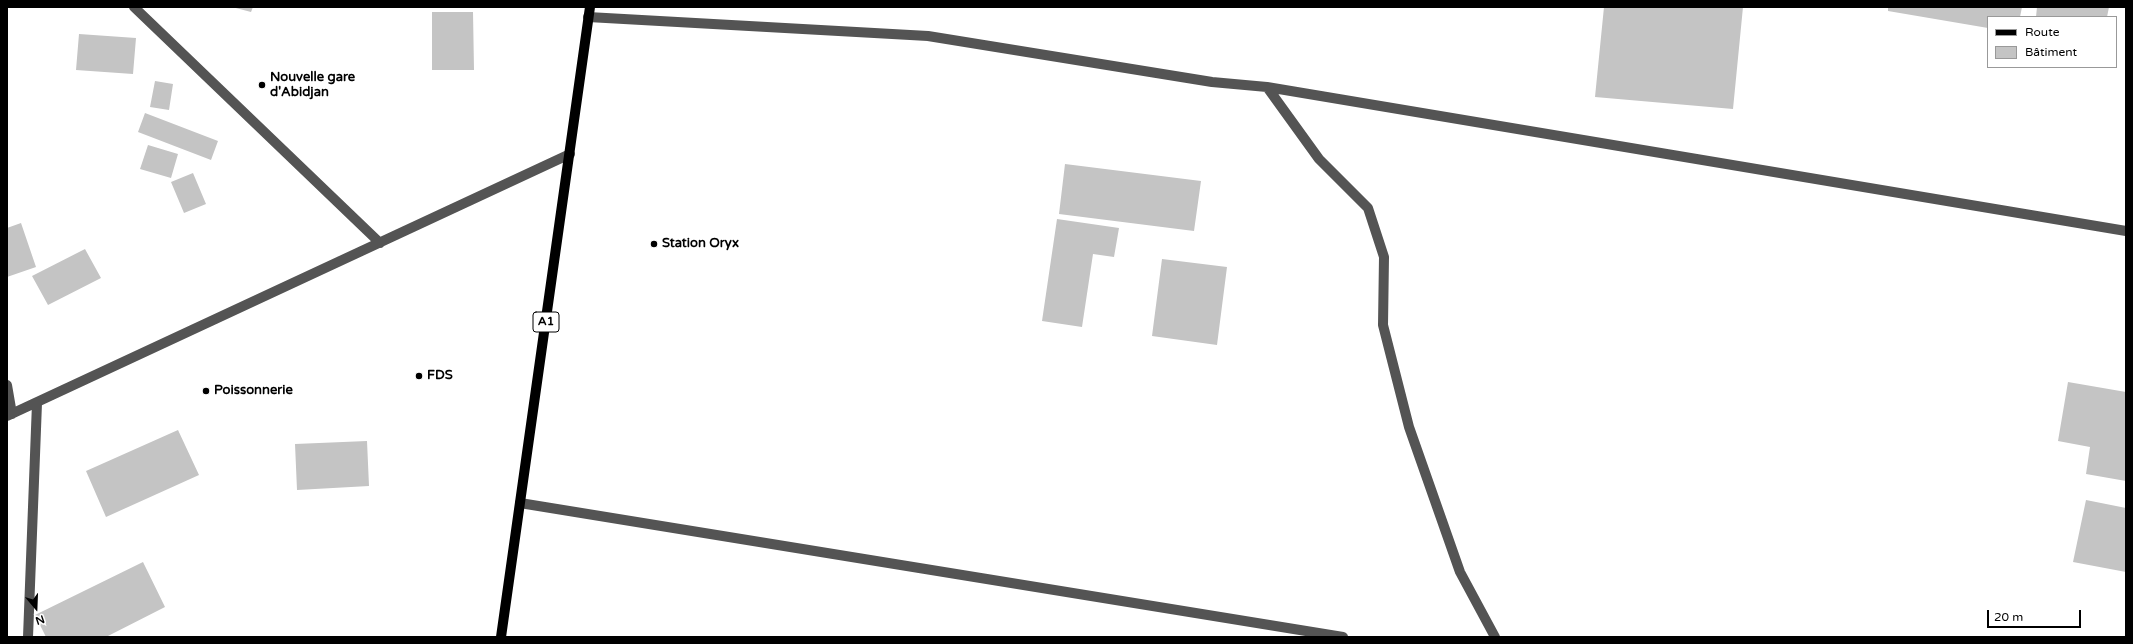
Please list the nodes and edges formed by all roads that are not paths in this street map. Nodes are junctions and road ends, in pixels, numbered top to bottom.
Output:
1 (134, 7) edge
2 (589, 12) edge
3 (1267, 87) junction
4 (570, 154) junction
5 (2126, 231) edge
6 (380, 243) junction
7 (7, 385) edge
8 (37, 403) junction
9 (9, 415) edge
10 (520, 503) junction
11 (28, 637) edge
12 (501, 637) edge
13 (1343, 637) edge
14 (1495, 637) edge

1 - 6 street
2 - 3 street
2 - 4 main road, A1
3 - 5 street
3 - 14 street
4 - 6 street
4 - 10 main road, A1
6 - 8 street
7 - 9 street
8 - 9 street
8 - 11 street
10 - 12 main road, A1
10 - 13 street

